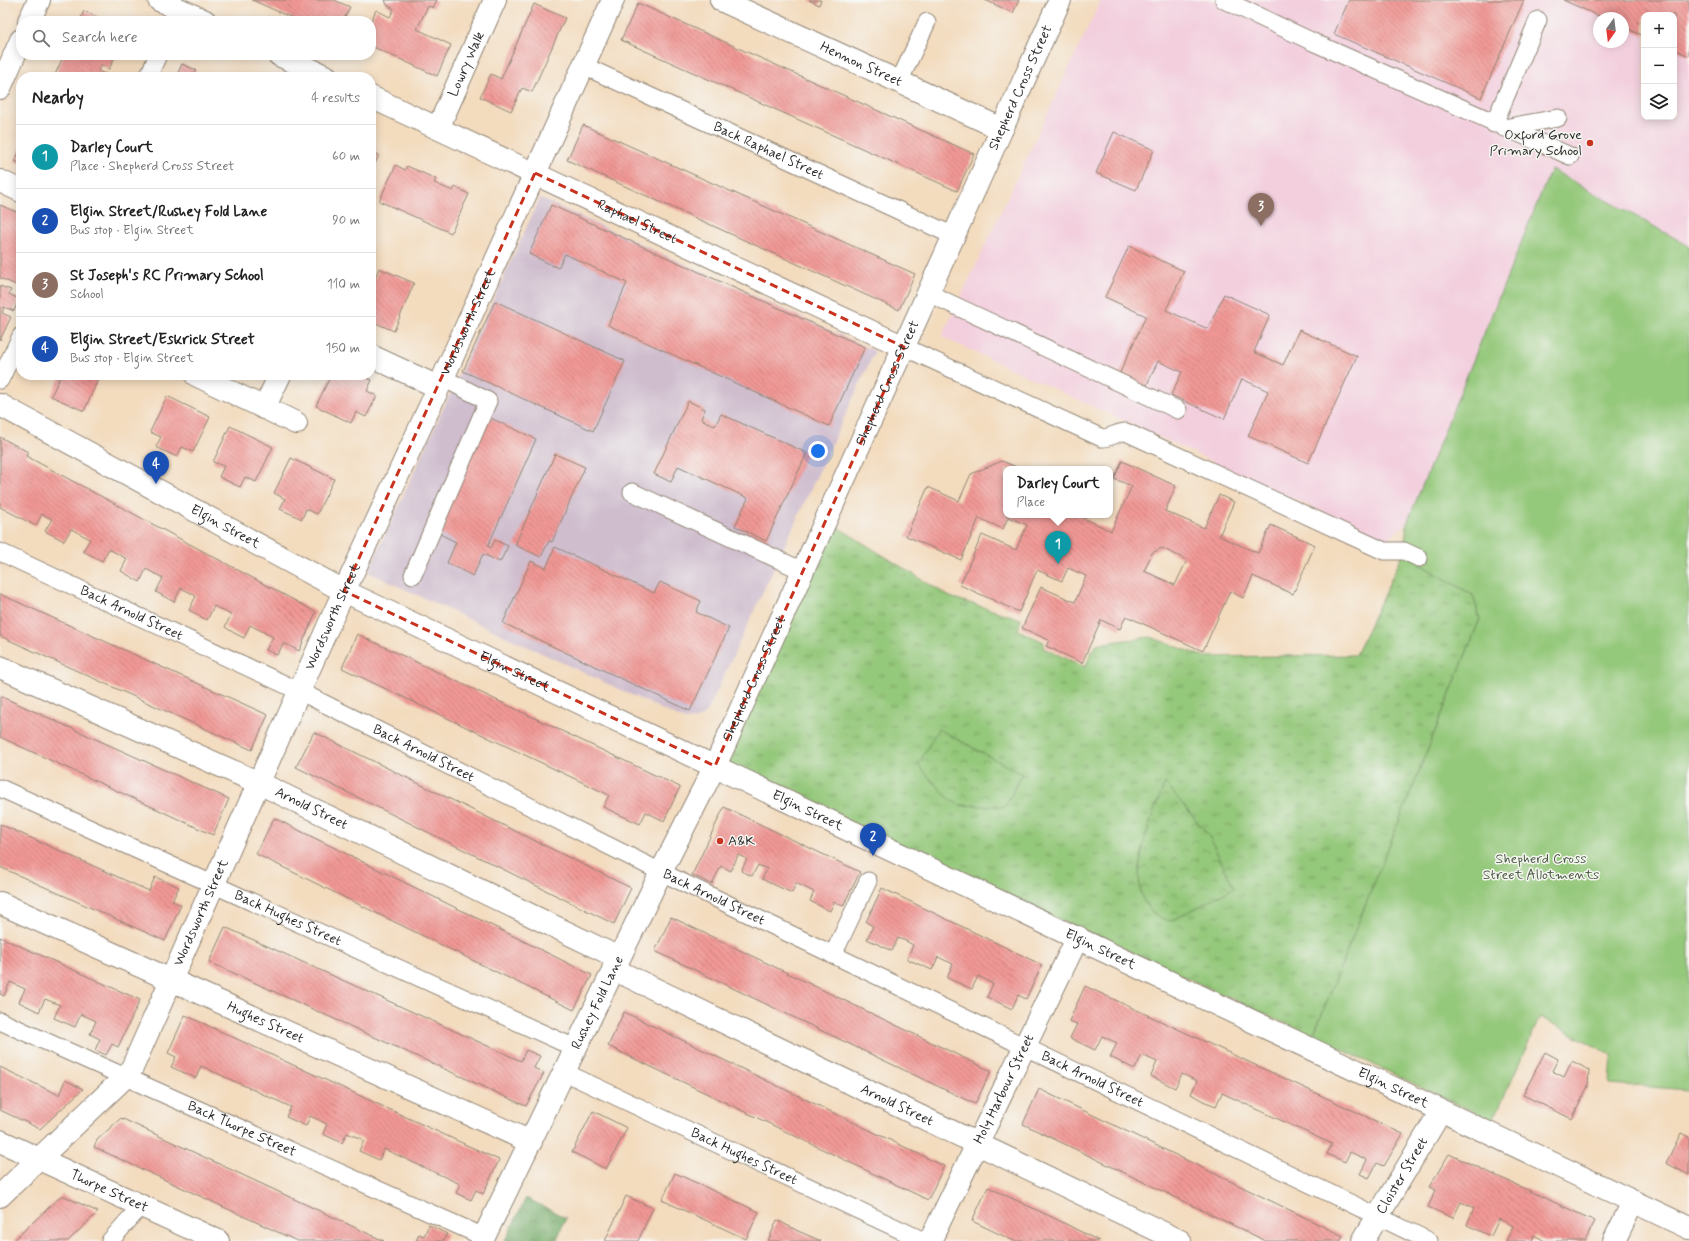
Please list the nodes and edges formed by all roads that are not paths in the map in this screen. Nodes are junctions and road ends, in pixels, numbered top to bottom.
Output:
1 (39, 0) edge
2 (495, 0) edge
3 (613, 0) edge
4 (721, 0) edge
5 (1060, 0) edge
6 (1224, 0) edge
7 (170, 7) edge
8 (31, 16) edge
9 (192, 16) edge
10 (1538, 20) dead end
11 (927, 22) dead end
12 (16, 51) edge
13 (156, 60) edge
14 (290, 60) edge
15 (584, 66) junction
16 (150, 72) edge
17 (316, 72) edge
18 (899, 82) junction
19 (0, 88) edge
20 (376, 99) edge
21 (1558, 118) dead end
22 (1499, 126) junction
23 (438, 128) junction
24 (1002, 128) junction
25 (1570, 156) dead end
26 (535, 173) junction
27 (0, 181) edge
28 (16, 189) edge
29 (954, 236) junction
30 (928, 292) junction
31 (16, 346) edge
32 (904, 347) junction
33 (376, 358) edge
34 (0, 380) edge
35 (206, 380) edge
36 (278, 380) edge
37 (440, 383) junction
38 (0, 405) edge
39 (264, 408) junction
40 (1178, 410) dead end
41 (296, 423) dead end
42 (632, 492) dead end
43 (0, 552) edge
44 (1419, 558) dead end
45 (803, 571) junction
46 (413, 575) dead end
47 (344, 591) junction
48 (0, 667) edge
49 (299, 691) junction
50 (715, 766) junction
51 (259, 783) junction
52 (0, 788) edge
53 (661, 872) junction
54 (868, 881) dead end
55 (214, 884) junction
56 (0, 903) edge
57 (1078, 937) junction
58 (833, 955) junction
59 (616, 964) junction
60 (171, 980) junction
61 (0, 1021) edge
62 (1025, 1047) junction
63 (575, 1048) junction
64 (564, 1072) junction
65 (125, 1077) junction
66 (1441, 1111) junction
67 (0, 1142) edge
68 (531, 1142) junction
69 (978, 1144) junction
70 (39, 1159) junction
71 (0, 1196) edge
72 (1633, 1202) junction
73 (140, 1206) junction
74 (1378, 1216) junction
75 (1689, 1228) edge
76 (483, 1239) edge
77 (110, 1241) edge
78 (218, 1241) edge
79 (924, 1241) edge
80 (930, 1241) edge
81 (1180, 1241) edge
82 (1364, 1241) edge
83 (1429, 1241) edge
84 (1614, 1241) edge

1 - 8 street
2 - 23 street, Lowry Walk
3 - 15 street, Wordsworth Street
4 - 18 street, Hennon Street
5 - 24 street, Shepherd Cross Street
6 - 22 lane
7 - 9 street
10 - 22 lane
11 - 18 lane
12 - 19 street
13 - 16 lane
14 - 17 street
15 - 26 street, Wordsworth Street
15 - 29 lane, Back Raphael Street
18 - 24 street, Hennon Street
20 - 23 street, Raphael Street
21 - 22 lane
22 - 25 lane
23 - 26 street, Raphael Street
24 - 29 street, Shepherd Cross Street
26 - 32 street, Raphael Street
26 - 37 street, Wordsworth Street
27 - 28 street
29 - 30 street, Shepherd Cross Street
30 - 32 street, Shepherd Cross Street
30 - 40 lane
31 - 34 lane
32 - 44 lane
32 - 45 street, Shepherd Cross Street
33 - 37 street
35 - 39 street
36 - 39 street
37 - 46 lane
37 - 47 street, Wordsworth Street
38 - 47 street, Elgin Street
39 - 41 street
42 - 45 lane
43 - 49 lane, Back Arnold Street
45 - 50 street, Shepherd Cross Street
47 - 49 street, Wordsworth Street
47 - 50 street, Elgin Street
48 - 51 street, Arnold Street
49 - 51 street, Wordsworth Street
49 - 53 lane, Back Arnold Street
50 - 53 street, Rushey Fold Lane
50 - 57 street, Elgin Street
51 - 55 street, Wordsworth Street
51 - 59 street, Arnold Street
52 - 55 lane, Back Hughes Street
53 - 58 lane, Back Arnold Street
53 - 59 street, Rushey Fold Lane
54 - 58 lane
55 - 60 street, Wordsworth Street
55 - 63 lane, Back Hughes Street
56 - 60 street, Hughes Street
57 - 62 street, Holy Harbour Street
57 - 66 street, Elgin Street
58 - 62 lane, Back Arnold Street
59 - 63 street, Rushey Fold Lane
59 - 69 street, Arnold Street
60 - 65 street, Wordsworth Street
60 - 68 street, Hughes Street
61 - 65 lane, Back Thorpe Street
62 - 69 street, Holy Harbour Street
62 - 74 lane, Back Arnold Street
63 - 64 street, Rushey Fold Lane
64 - 68 street, Rushey Fold Lane
64 - 79 lane, Back Hughes Street
65 - 70 street, Wordsworth Street
65 - 76 lane, Back Thorpe Street
66 - 72 street, Elgin Street
66 - 74 street, Cloister Street
67 - 70 street, Thorpe Street
68 - 76 street, Rushey Fold Lane
69 - 80 street, Holy Harbour Street
69 - 81 street, Arnold Street
70 - 71 street, Wordsworth Street
70 - 73 street, Thorpe Street
72 - 75 street, Elgin Street
72 - 84 street
73 - 77 lane
73 - 78 street, Thorpe Street
74 - 82 street, Cloister Street
74 - 83 lane, Back Arnold Street

